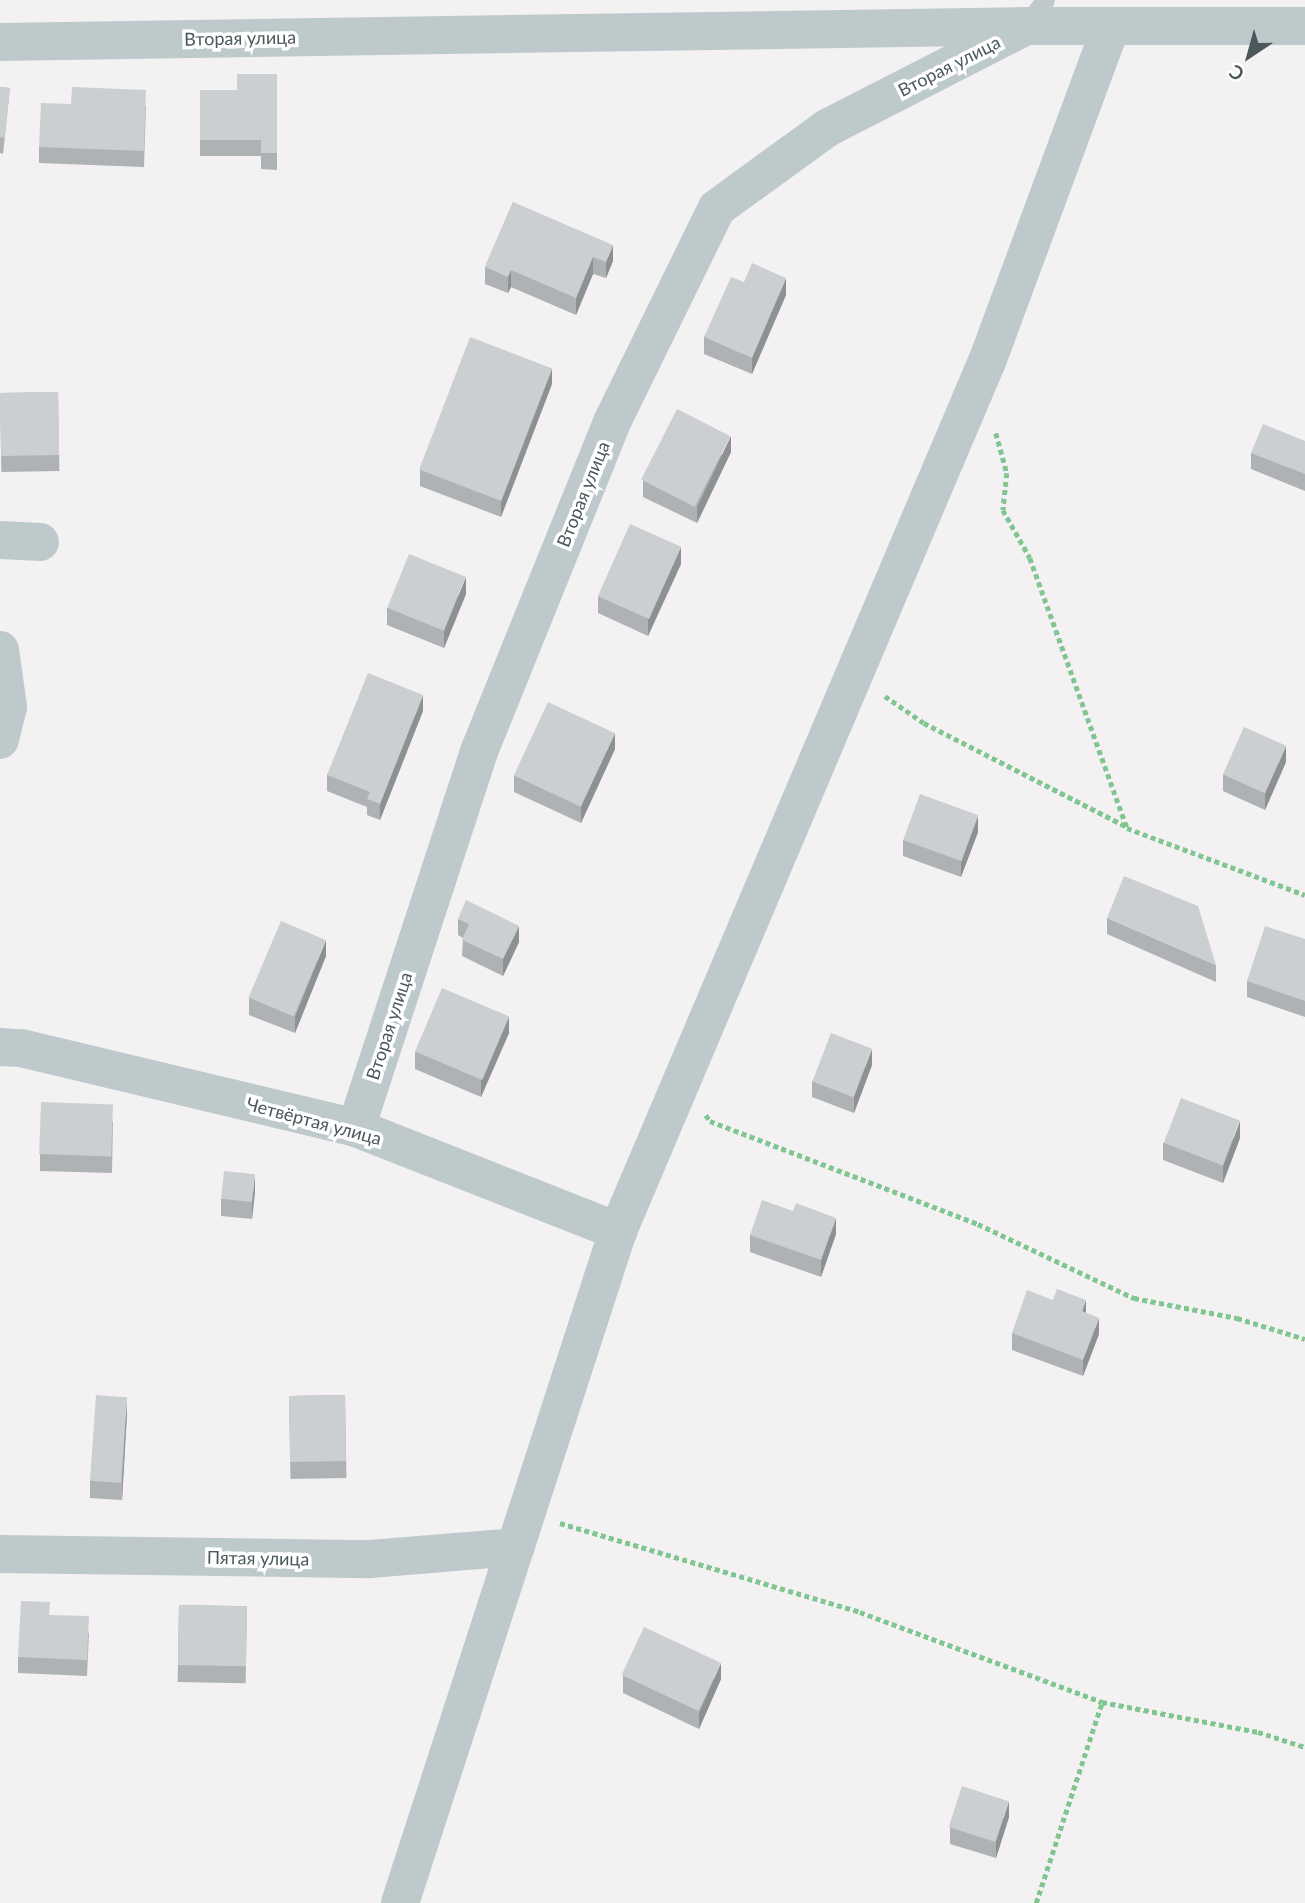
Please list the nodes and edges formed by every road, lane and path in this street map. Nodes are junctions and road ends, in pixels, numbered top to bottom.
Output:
1 (1035, 13) edge
2 (1305, 26) edge
3 (1111, 27) junction
4 (0, 42) edge
5 (994, 424) dead end
6 (0, 540) edge
7 (40, 542) dead end
8 (0, 650) edge
9 (859, 664) junction
10 (0, 740) edge
11 (1127, 828) junction
12 (1305, 895) edge
13 (7, 1040) edge
14 (682, 1080) junction
15 (356, 1128) junction
16 (618, 1231) junction
17 (1305, 1339) edge
18 (522, 1530) junction
19 (0, 1553) edge
20 (1102, 1702) junction
21 (1305, 1746) edge
22 (400, 1903) edge
23 (1036, 1903) edge

1 - 3 street, Вторая улица
1 - 4 street, Вторая улица
1 - 15 street, Вторая улица
2 - 3 street, Вторая улица
3 - 9 street
5 - 11 path
6 - 7 street
8 - 10 street
9 - 11 path
9 - 14 street
11 - 12 path
13 - 15 street, Четвёртая улица
14 - 16 street
14 - 17 path
15 - 16 street, Четвёртая улица
16 - 18 street
18 - 19 street, Пятая улица
18 - 20 path
18 - 22 street
20 - 21 path
20 - 23 path

